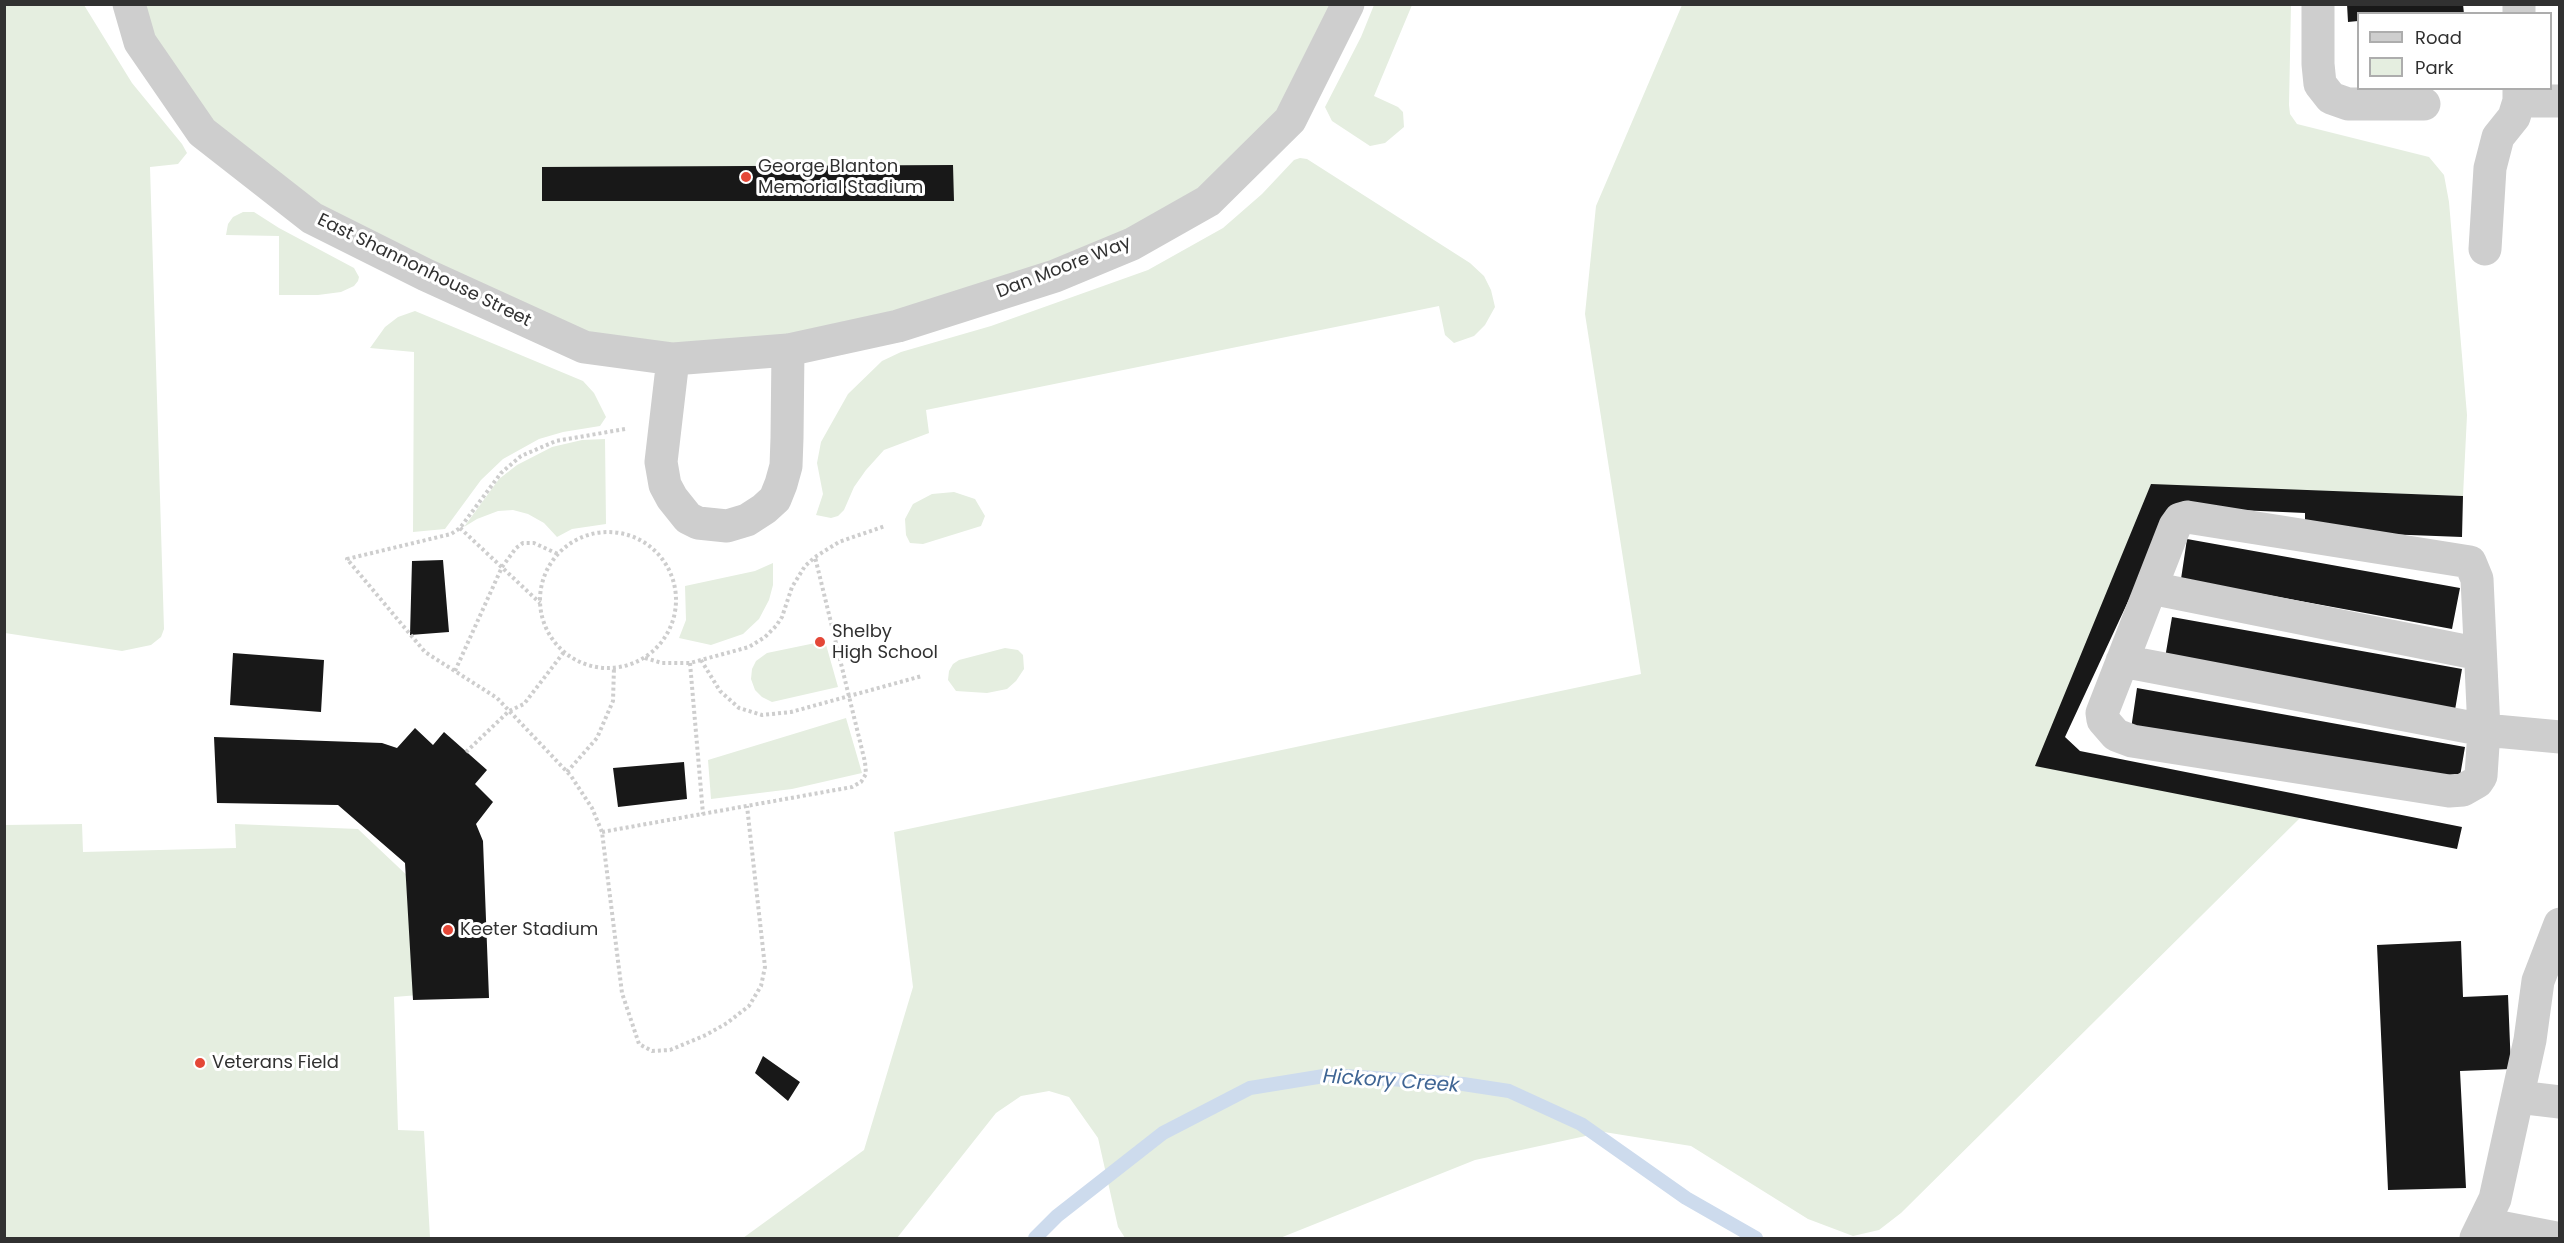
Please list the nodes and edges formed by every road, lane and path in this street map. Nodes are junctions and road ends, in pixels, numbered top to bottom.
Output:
1 (129, 4) edge
2 (1348, 4) edge
3 (2319, 4) edge
4 (2519, 95) edge
5 (2559, 101) edge
6 (2424, 104) dead end
7 (2486, 249) dead end
8 (788, 350) junction
9 (673, 359) junction
10 (664, 422) junction
11 (885, 526) dead end
12 (460, 528) junction
13 (558, 554) junction
14 (816, 557) junction
15 (502, 567) junction
16 (2151, 588) junction
17 (540, 603) junction
18 (564, 652) junction
19 (2480, 654) junction
20 (644, 658) junction
21 (701, 660) junction
22 (2122, 661) junction
23 (690, 663) junction
24 (614, 667) junction
25 (455, 671) junction
26 (922, 676) dead end
27 (848, 696) junction
28 (509, 711) junction
29 (2484, 730) junction
30 (2559, 737) edge
31 (465, 752) dead end
32 (567, 772) junction
33 (747, 806) junction
34 (704, 814) junction
35 (602, 832) junction
36 (2559, 924) edge
37 (2518, 1097) junction
38 (2559, 1102) edge
39 (2480, 1231) edge
40 (2556, 1239) edge

1 - 9 lane, East Shannonhouse Street
2 - 8 lane, Dan Moore Way
3 - 6 lane
4 - 5 lane
4 - 7 lane
8 - 9 lane, Dan Moore Way
8 - 10 lane
9 - 10 lane
10 - 12 path
11 - 14 path
12 - 15 path
12 - 25 path
13 - 15 path
13 - 17 path
13 - 20 path
14 - 21 path
14 - 27 path
15 - 17 path
15 - 25 path
16 - 19 lane
16 - 19 lane
16 - 22 lane
17 - 18 path
18 - 24 path
18 - 28 path
19 - 29 lane
20 - 23 path
20 - 24 path
21 - 23 path
21 - 27 path
22 - 29 lane
22 - 29 lane
23 - 34 path
24 - 32 path
25 - 28 path
26 - 27 path
27 - 33 path
28 - 31 path
28 - 32 path
29 - 30 lane
32 - 35 path
33 - 34 path
33 - 35 path
34 - 35 path
36 - 37 lane
37 - 38 lane
37 - 39 lane
39 - 40 lane

